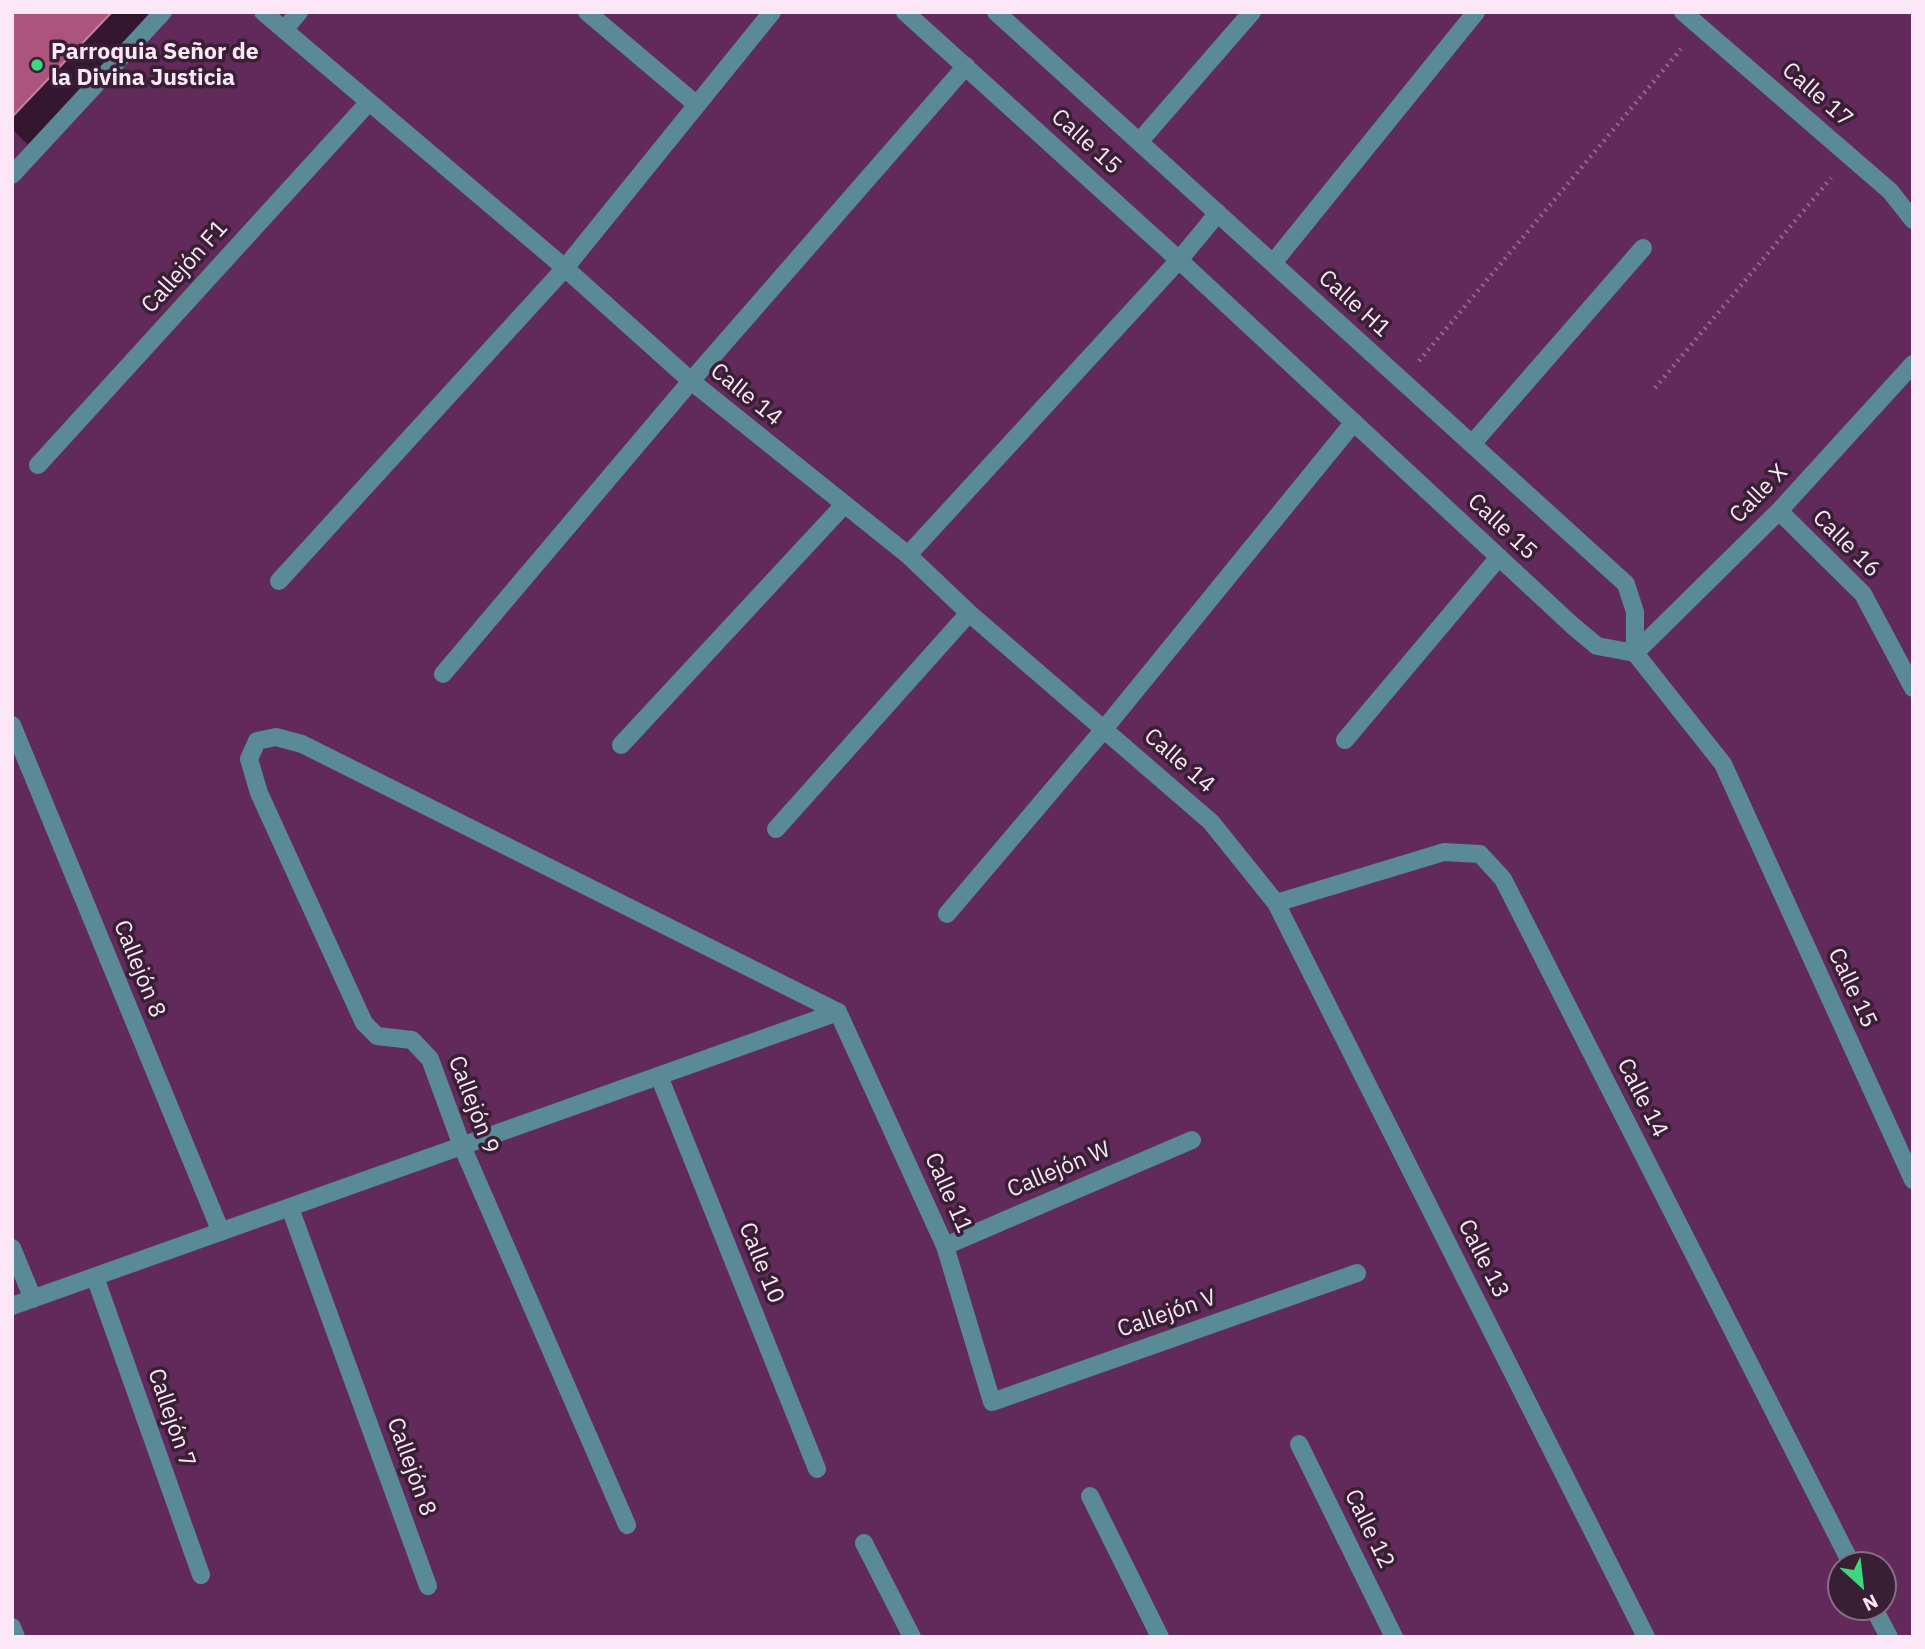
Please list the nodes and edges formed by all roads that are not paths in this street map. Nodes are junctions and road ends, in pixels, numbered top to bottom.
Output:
1 (163, 12) edge
2 (263, 12) edge
3 (299, 12) edge
4 (587, 12) edge
5 (772, 12) edge
6 (905, 12) edge
7 (1252, 12) edge
8 (1476, 12) edge
9 (1684, 12) edge
10 (999, 13) edge
11 (284, 30) junction
12 (966, 66) junction
13 (369, 102) junction
14 (697, 105) junction
15 (1139, 142) junction
16 (12, 175) edge
17 (1217, 213) junction
18 (1913, 220) edge
19 (1643, 248) dead end
20 (1179, 260) junction
21 (1273, 263) junction
22 (565, 268) junction
23 (1913, 364) edge
24 (691, 382) junction
25 (1354, 422) junction
26 (1472, 444) junction
27 (38, 465) dead end
28 (843, 506) junction
29 (1779, 511) junction
30 (908, 555) junction
31 (1499, 557) junction
32 (279, 581) dead end
33 (969, 613) junction
34 (1635, 653) junction
35 (443, 674) dead end
36 (1913, 688) edge
37 (12, 725) edge
38 (1105, 728) junction
39 (1345, 740) dead end
40 (621, 745) dead end
41 (776, 830) dead end
42 (1276, 903) junction
43 (947, 915) dead end
44 (838, 1012) junction
45 (659, 1076) junction
46 (1192, 1140) dead end
47 (462, 1146) junction
48 (1913, 1180) edge
49 (290, 1208) junction
50 (221, 1232) junction
51 (945, 1246) junction
52 (12, 1248) edge
53 (1357, 1273) dead end
54 (95, 1277) junction
55 (33, 1299) junction
56 (12, 1306) edge
57 (992, 1402) joint
58 (1299, 1444) dead end
59 (817, 1469) dead end
60 (1090, 1496) dead end
61 (627, 1525) dead end
62 (864, 1544) dead end
63 (1845, 1551) edge
64 (201, 1575) dead end
65 (428, 1586) dead end
66 (1880, 1621) edge
67 (12, 1628) edge
68 (16, 1637) edge
69 (912, 1637) edge
70 (1160, 1637) edge
71 (1394, 1637) edge
72 (1646, 1637) edge
73 (1889, 1637) edge

1 - 16 street
2 - 11 street, Calle 14
3 - 11 street
4 - 14 street
5 - 14 street
6 - 12 street, Calle 15
7 - 15 street
8 - 21 street
9 - 18 street, Calle 17
10 - 15 street, Calle H1
11 - 13 street, Calle 14
12 - 20 street, Calle 15
12 - 24 street
13 - 22 street, Calle 14
13 - 27 street, Callejón F1
14 - 22 street
15 - 17 street, Calle H1
17 - 20 street
17 - 21 street, Calle H1
19 - 26 street
20 - 25 street, Calle 15
20 - 30 street
21 - 26 street, Calle H1
22 - 24 street, Calle 14
22 - 32 street
23 - 29 street, Calle X
24 - 28 street, Calle 14
24 - 35 street
25 - 31 street, Calle 15
25 - 38 street
26 - 34 street, Calle H1
28 - 30 street, Calle 14
28 - 40 street
29 - 34 street, Calle X
29 - 36 street, Calle 16
30 - 33 street, Calle 14
31 - 34 street, Calle 15
31 - 39 street
33 - 38 street, Calle 14
33 - 41 street
34 - 48 street, Calle 15
37 - 50 street, Callejón 8
38 - 42 street, Calle 14
38 - 43 street
42 - 63 street, Calle 14
42 - 72 street, Calle 13
44 - 45 street
44 - 47 street, Callejón 9
44 - 51 street, Calle 11
45 - 47 street
45 - 59 street, Calle 10
46 - 51 street, Callejón W
47 - 49 street
47 - 61 street, Callejón 9
49 - 50 street
49 - 65 street, Callejón 8
50 - 54 street
51 - 57 street, Calle 11
52 - 55 street
53 - 57 street, Callejón V
54 - 55 street
54 - 64 street, Callejón 7
55 - 56 street
58 - 71 street, Calle 12
60 - 70 street
62 - 69 street
66 - 73 street
67 - 68 street

